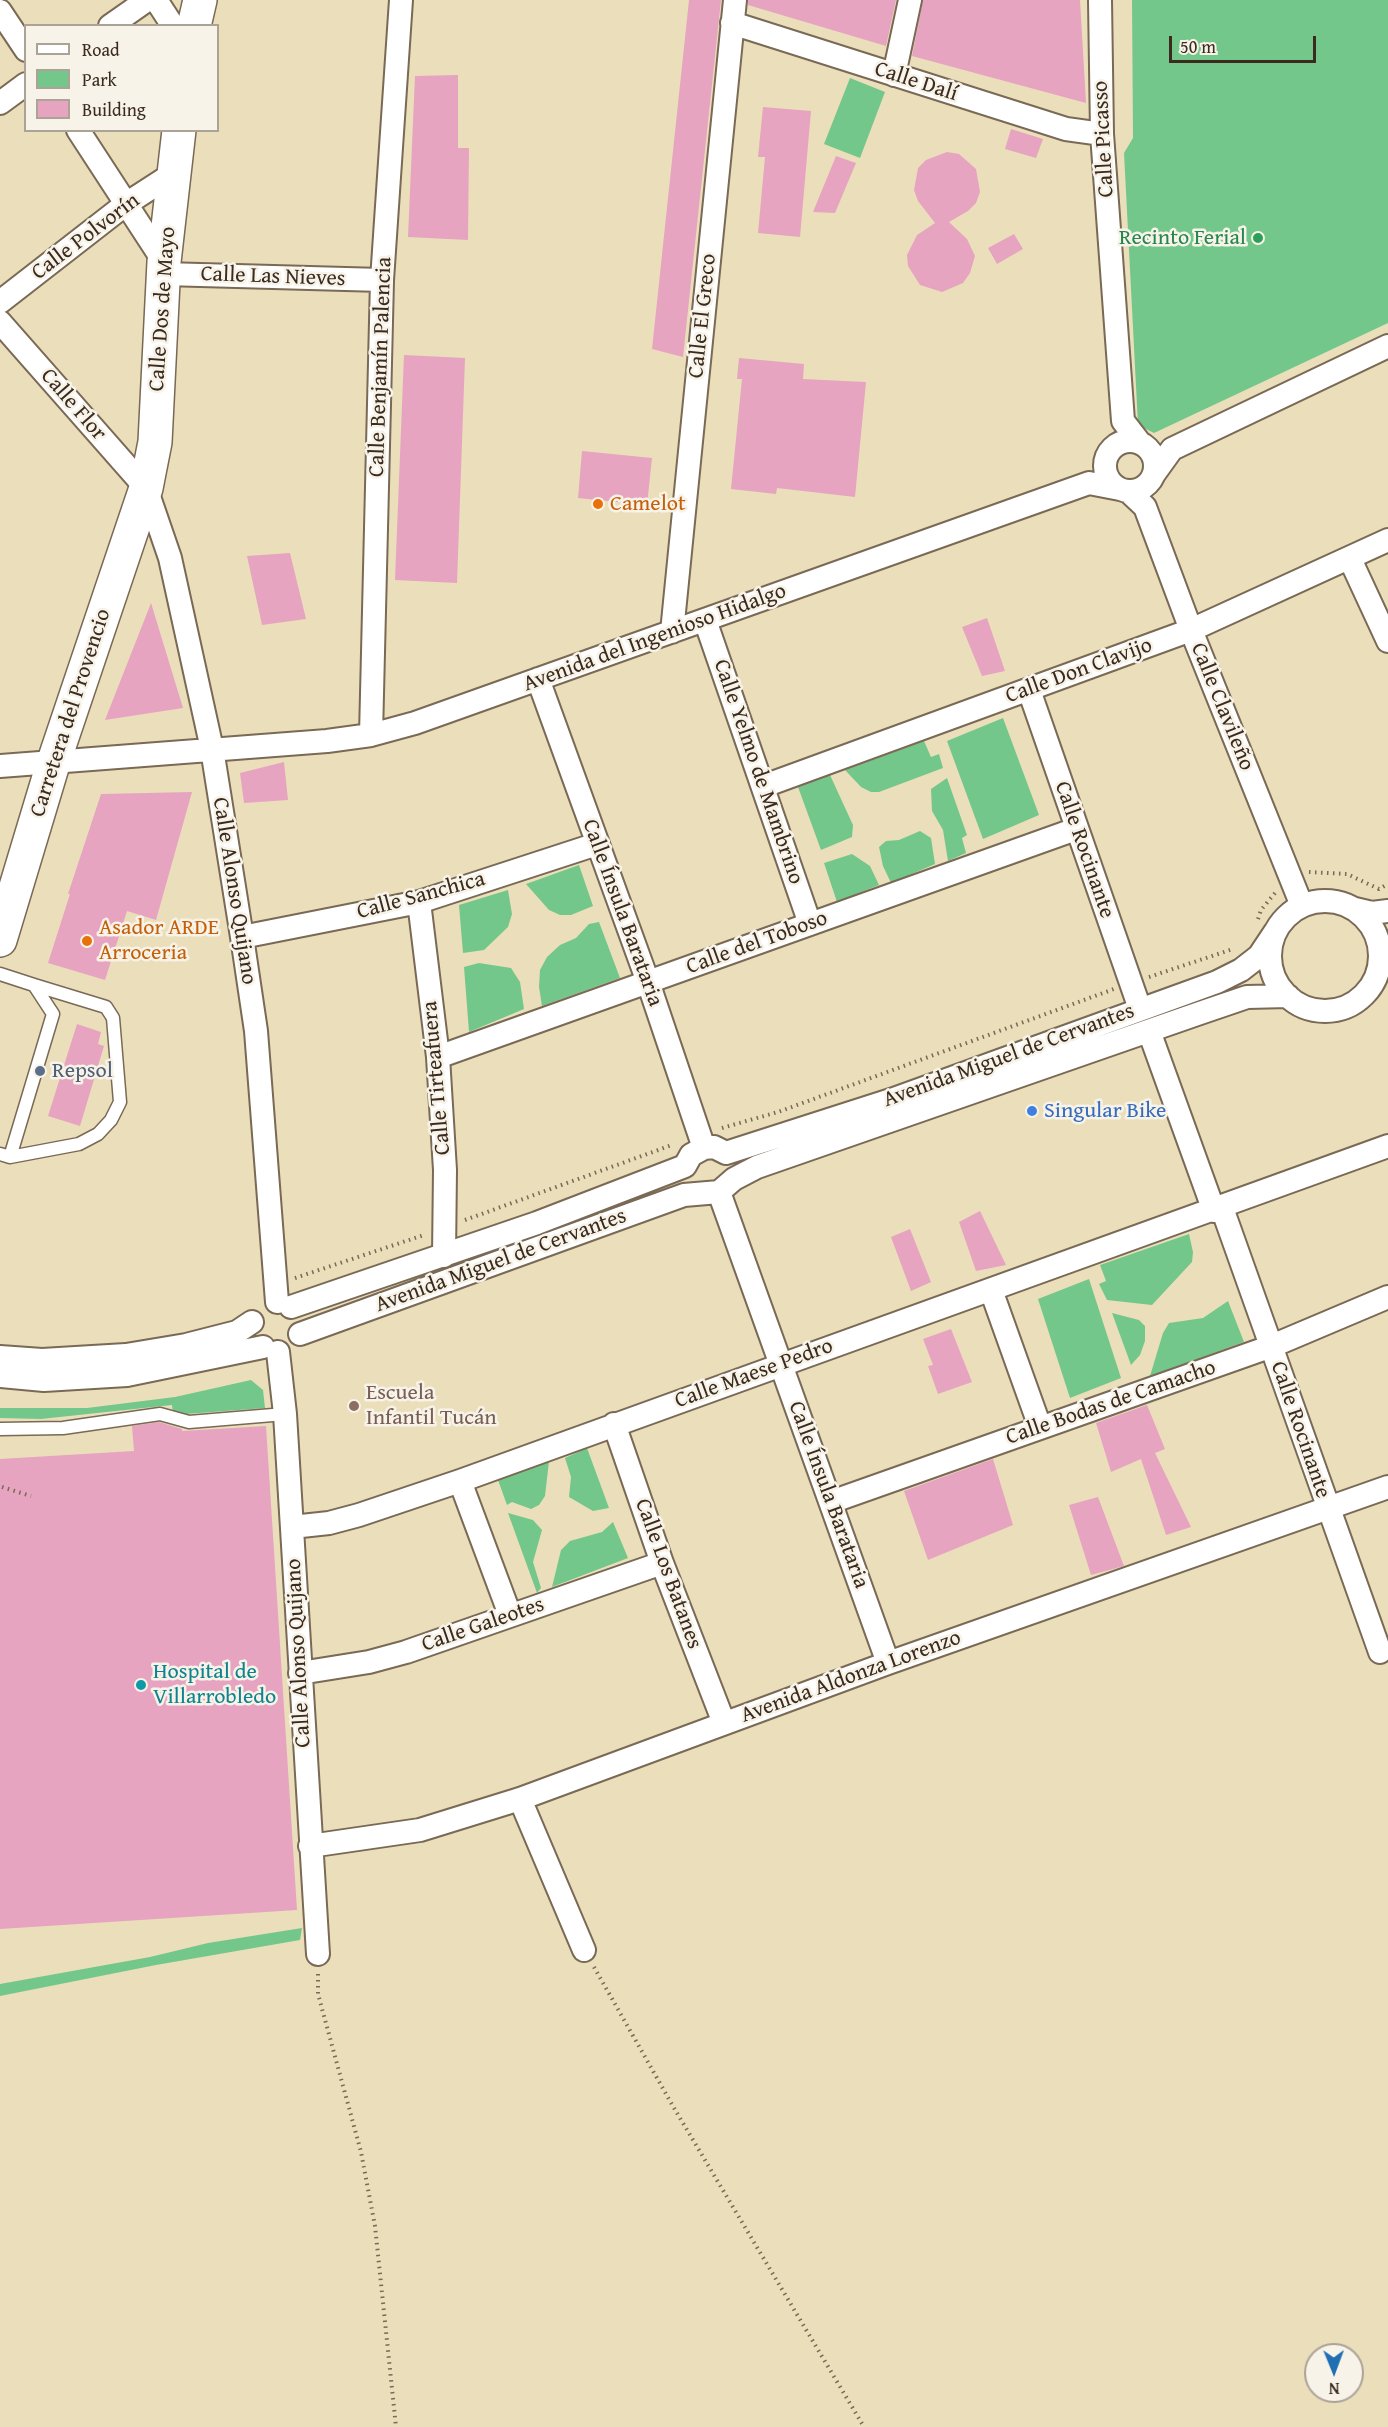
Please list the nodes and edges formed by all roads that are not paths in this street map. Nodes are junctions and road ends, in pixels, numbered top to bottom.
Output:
1 (147, 0) edge
2 (156, 0) edge
3 (200, 0) edge
4 (401, 0) edge
5 (735, 0) edge
6 (910, 0) edge
7 (1100, 0) edge
8 (0, 11) edge
9 (732, 23) junction
10 (113, 24) edge
11 (172, 24) edge
12 (194, 24) edge
13 (24, 47) edge
14 (894, 75) junction
15 (24, 85) edge
16 (0, 103) edge
17 (79, 132) edge
18 (178, 132) edge
19 (1102, 134) junction
20 (174, 173) junction
21 (126, 204) junction
22 (164, 268) junction
23 (382, 279) junction
24 (0, 302) edge
25 (0, 322) edge
26 (1388, 346) edge
27 (1123, 421) junction
28 (1143, 445) junction
29 (1172, 449) junction
30 (1109, 456) junction
31 (1152, 478) junction
32 (1089, 483) junction
33 (146, 488) junction
34 (1124, 490) junction
35 (1145, 507) junction
36 (1388, 540) edge
37 (1350, 559) junction
38 (705, 620) junction
39 (1191, 630) junction
40 (672, 632) junction
41 (1388, 640) edge
42 (538, 679) junction
43 (1029, 690) junction
44 (371, 735) junction
45 (212, 749) junction
46 (53, 764) junction
47 (0, 766) edge
48 (764, 786) junction
49 (1076, 829) junction
50 (597, 844) junction
51 (419, 902) junction
52 (1302, 906) junction
53 (1355, 909) junction
54 (1388, 911) edge
55 (810, 924) junction
56 (1266, 927) junction
57 (242, 937) junction
58 (0, 940) edge
59 (1384, 957) edge
60 (0, 974) edge
61 (648, 982) junction
62 (34, 985) junction
63 (1287, 996) junction
64 (1140, 1009) junction
65 (1149, 1031) junction
66 (438, 1058) junction
67 (702, 1141) junction
68 (1388, 1146) edge
69 (726, 1154) junction
70 (5, 1156) edge
71 (685, 1166) junction
72 (718, 1188) junction
73 (1218, 1210) junction
74 (444, 1256) junction
75 (992, 1290) junction
76 (1388, 1297) edge
77 (281, 1298) junction
78 (252, 1322) junction
79 (300, 1334) junction
80 (1272, 1346) junction
81 (270, 1349) junction
82 (0, 1357) edge
83 (781, 1365) junction
84 (0, 1376) edge
85 (285, 1414) junction
86 (614, 1424) junction
87 (1041, 1427) junction
88 (0, 1429) edge
89 (460, 1481) junction
90 (1388, 1487) edge
91 (831, 1502) junction
92 (1327, 1510) junction
93 (292, 1527) junction
94 (662, 1563) junction
95 (510, 1615) junction
96 (1380, 1652) dead end
97 (888, 1663) junction
98 (300, 1673) junction
99 (724, 1724) junction
100 (520, 1799) junction
101 (310, 1846) junction
102 (584, 1950) road end
103 (318, 1954) road end

1 - 10 street
2 - 11 street
3 - 12 street
4 - 23 street, Calle Benjamín Palencia
5 - 9 street, Calle El Greco
6 - 14 street
7 - 19 street, Calle Picasso
8 - 13 street
9 - 14 street, Calle Dalí
9 - 40 street, Calle El Greco
14 - 19 street, Calle Dalí
15 - 16 street
17 - 21 street
18 - 20 street, Calle Dos de Mayo
19 - 27 street, Calle Picasso
20 - 21 street, Calle Polvorín
20 - 22 street, Calle Dos de Mayo
21 - 22 street
21 - 24 street, Calle Polvorín
22 - 23 street, Calle Las Nieves
22 - 33 street, Calle Dos de Mayo
23 - 44 street, Calle Benjamín Palencia
25 - 33 street, Calle Flor
26 - 29 street
27 - 28 street
27 - 30 street, Calle Picasso
28 - 29 street
28 - 30 street
28 - 31 street
29 - 31 street
30 - 32 street
30 - 34 street
31 - 34 street
31 - 35 street
32 - 34 street
32 - 38 street, Avenida del Ingenioso Hidalgo
33 - 45 street, Calle Alonso Quijano
33 - 46 street, Carretera del Provencio
34 - 35 street, Calle Clavileño
35 - 39 street, Calle Clavileño
36 - 37 street, Calle Don Clavijo
37 - 39 street, Calle Don Clavijo
37 - 41 street
38 - 40 street, Avenida del Ingenioso Hidalgo
38 - 48 street, Calle Yelmo de Mambrino
39 - 43 street, Calle Don Clavijo
39 - 52 street, Calle Clavileño
40 - 42 street, Avenida del Ingenioso Hidalgo
42 - 44 street, Avenida del Ingenioso Hidalgo
42 - 50 street, Calle Ínsula Barataria
43 - 48 street, Calle Don Clavijo
43 - 49 street, Calle Rocinante
44 - 45 street, Avenida del Ingenioso Hidalgo
45 - 46 street, Avenida del Ingenioso Hidalgo
45 - 57 street, Calle Alonso Quijano
46 - 47 street, Avenida del Ingenioso Hidalgo
46 - 58 street, Carretera del Provencio
48 - 55 street, Calle Yelmo de Mambrino
49 - 55 street, Calle del Toboso
49 - 64 street, Calle Rocinante
50 - 51 street, Calle Sanchica
50 - 61 street, Calle Ínsula Barataria
51 - 57 street, Calle Sanchica
51 - 66 street, Calle Tirteafuera
52 - 53 street
52 - 56 street
53 - 54 street
53 - 59 street
55 - 61 street, Calle del Toboso
56 - 63 street
56 - 64 street, Avenida Miguel de Cervantes
57 - 77 street, Calle Alonso Quijano
59 - 63 street
60 - 62 lane
61 - 66 street, Calle del Toboso
61 - 67 street, Calle Ínsula Barataria
62 - 70 lane
62 - 70 lane
63 - 65 street, Avenida Miguel de Cervantes
64 - 69 street, Avenida Miguel de Cervantes
65 - 72 street, Avenida Miguel de Cervantes
65 - 73 street, Calle Rocinante
66 - 74 street, Calle Tirteafuera
67 - 69 street
67 - 71 street, Avenida Miguel de Cervantes
68 - 73 street, Calle Maese Pedro
69 - 72 street
71 - 72 street
71 - 74 street, Avenida Miguel de Cervantes
72 - 79 street, Avenida Miguel de Cervantes
72 - 83 street, Calle Ínsula Barataria
73 - 75 street, Calle Maese Pedro
73 - 80 street, Calle Rocinante
74 - 77 street, Avenida Miguel de Cervantes
75 - 83 street, Calle Maese Pedro
75 - 87 street
76 - 80 street, Calle Bodas de Camacho
77 - 78 street
77 - 79 street
78 - 81 street
78 - 82 street
79 - 81 street
80 - 87 street, Calle Bodas de Camacho
80 - 92 street, Calle Rocinante
81 - 84 street
81 - 85 street, Calle Alonso Quijano
83 - 86 street, Calle Maese Pedro
83 - 91 street, Calle Ínsula Barataria
85 - 88 lane
85 - 93 street, Calle Alonso Quijano
86 - 89 street, Calle Maese Pedro
86 - 94 street, Calle Los Batanes
87 - 91 street, Calle Bodas de Camacho
89 - 93 street, Calle Maese Pedro
89 - 95 street
90 - 92 street, Avenida Aldonza Lorenzo
91 - 97 street, Calle Ínsula Barataria
92 - 96 street, Calle Rocinante
92 - 97 street, Avenida Aldonza Lorenzo
93 - 98 street, Calle Alonso Quijano
94 - 95 street, Calle Galeotes
94 - 99 street, Calle Los Batanes
95 - 98 street, Calle Galeotes
97 - 99 street, Avenida Aldonza Lorenzo
98 - 101 street, Calle Alonso Quijano
99 - 100 street, Avenida Aldonza Lorenzo
100 - 101 street, Avenida Aldonza Lorenzo
100 - 102 street
101 - 103 street, Calle Alonso Quijano

